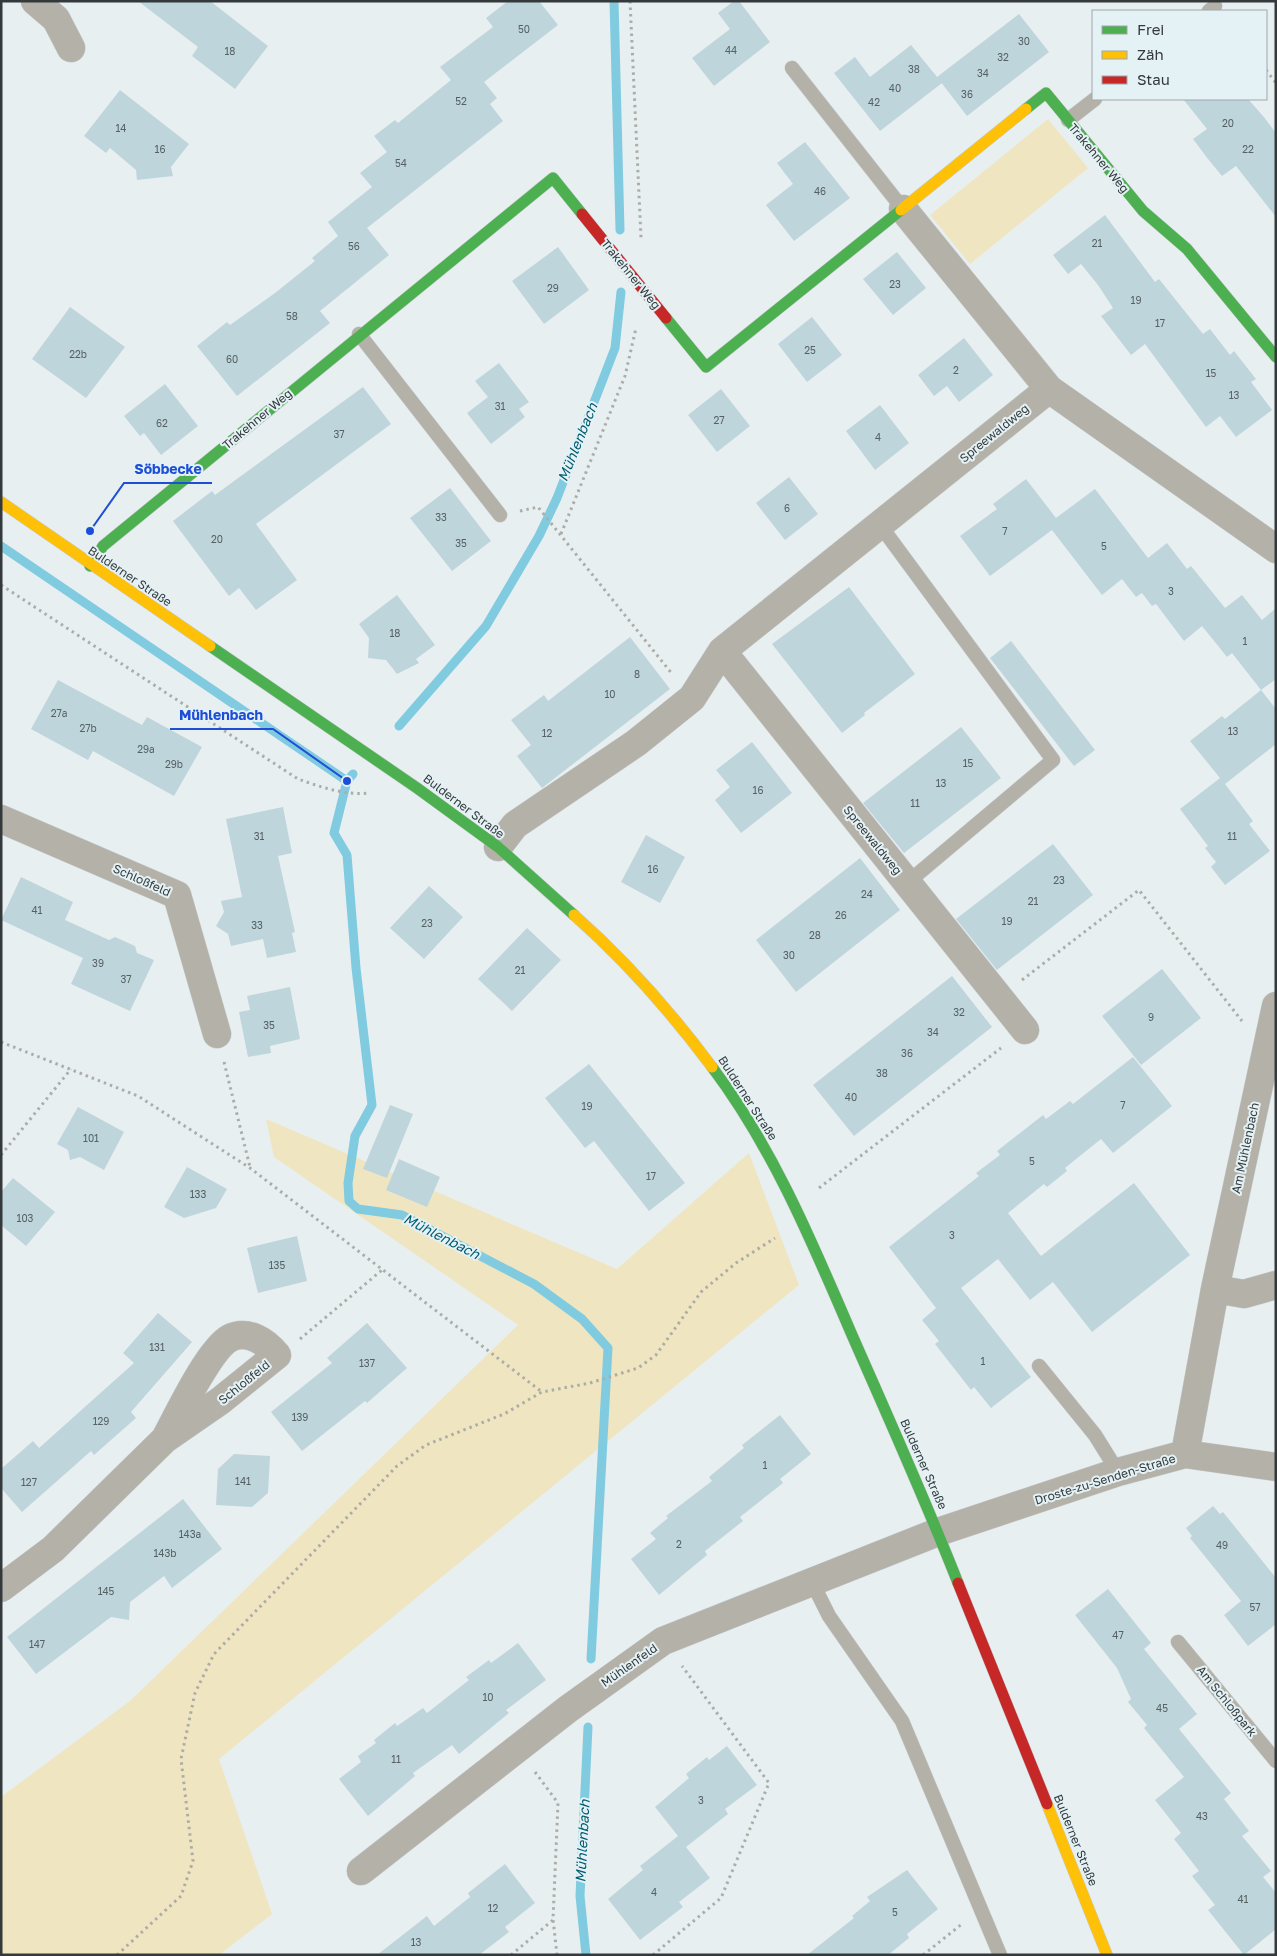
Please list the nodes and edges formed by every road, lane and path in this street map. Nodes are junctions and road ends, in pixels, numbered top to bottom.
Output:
1 (35, 1) edge
2 (71, 48) dead end
3 (792, 68) dead end
4 (1267, 71) edge
5 (1276, 83) edge
6 (1094, 100) edge
7 (1068, 120) junction
8 (904, 209) junction
9 (359, 334) junction
10 (1276, 357) edge
11 (1049, 389) junction
12 (1, 502) edge
13 (538, 506) dead end
14 (500, 515) dead end
15 (880, 525) junction
16 (1276, 549) edge
17 (90, 566) junction
18 (1, 585) edge
19 (722, 651) junction
20 (692, 698) junction
21 (359, 794) dead end
22 (1, 818) edge
23 (498, 847) junction
24 (907, 883) junction
25 (999, 998) junction
26 (1276, 1006) edge
27 (1025, 1030) joint
28 (217, 1034) joint
29 (1, 1042) edge
30 (1266, 1051) junction
31 (71, 1069) junction
32 (1, 1155) edge
33 (250, 1168) junction
34 (819, 1188) dead end
35 (772, 1229) dead end
36 (775, 1238) junction
37 (780, 1247) dead end
38 (382, 1270) junction
39 (1276, 1285) edge
40 (1215, 1290) junction
41 (277, 1355) junction
42 (1039, 1366) dead end
43 (542, 1392) junction
44 (165, 1439) junction
45 (1185, 1454) junction
46 (1276, 1467) edge
47 (1118, 1472) junction
48 (938, 1532) junction
49 (812, 1582) junction
50 (1, 1588) edge
51 (663, 1641) junction
52 (1178, 1642) dead end
53 (518, 1750) junction
54 (1276, 1761) edge
55 (361, 1871) dead end
56 (981, 1908) junction
57 (554, 1919) junction
58 (117, 1955) edge
59 (511, 1955) edge
60 (557, 1955) edge
61 (653, 1955) edge
62 (924, 1955) edge
63 (1000, 1955) edge
64 (1106, 1955) edge

1 - 2 street
3 - 8 lane
4 - 5 path
6 - 7 lane
7 - 8 street, Trakehner Weg
7 - 10 street, Trakehner Weg
8 - 9 street, Trakehner Weg
8 - 11 street
9 - 14 lane
9 - 17 street, Trakehner Weg
11 - 15 street, Spreewaldweg
11 - 16 street
12 - 17 street, Bulderner Straße
13 - 20 path
15 - 19 street, Spreewaldweg
15 - 24 lane
17 - 23 street, Bulderner Straße
18 - 21 path
19 - 20 street, Spreewaldweg
19 - 24 street, Spreewaldweg
20 - 23 street, Spreewaldweg
22 - 28 street, Schloßfeld
23 - 48 street, Bulderner Straße
24 - 25 street, Spreewaldweg
25 - 27 street, Spreewaldweg
25 - 30 path
26 - 30 street, Am Mühlenbach
27 - 34 path
28 - 33 path
29 - 31 path
30 - 40 street, Am Mühlenbach
31 - 32 path
31 - 33 path
33 - 38 path
35 - 36 path
36 - 37 path
36 - 43 path
38 - 41 path
38 - 43 path
39 - 40 street
40 - 45 street, Am Mühlenbach
41 - 44 street, Schloßfeld
41 - 44 street, Schloßfeld
42 - 47 lane
43 - 58 path
44 - 50 street, Schloßfeld
45 - 46 street, Droste-zu-Senden-Straße
45 - 47 street, Droste-zu-Senden-Straße
47 - 48 street, Droste-zu-Senden-Straße
48 - 49 street, Mühlenfeld
48 - 64 street, Bulderner Straße
49 - 51 street, Mühlenfeld
49 - 56 lane
51 - 53 street, Mühlenfeld
51 - 61 path
52 - 54 lane, Am Schloßpark
53 - 55 street, Mühlenfeld
53 - 57 path
56 - 62 path
56 - 63 lane
57 - 59 path
57 - 60 path

